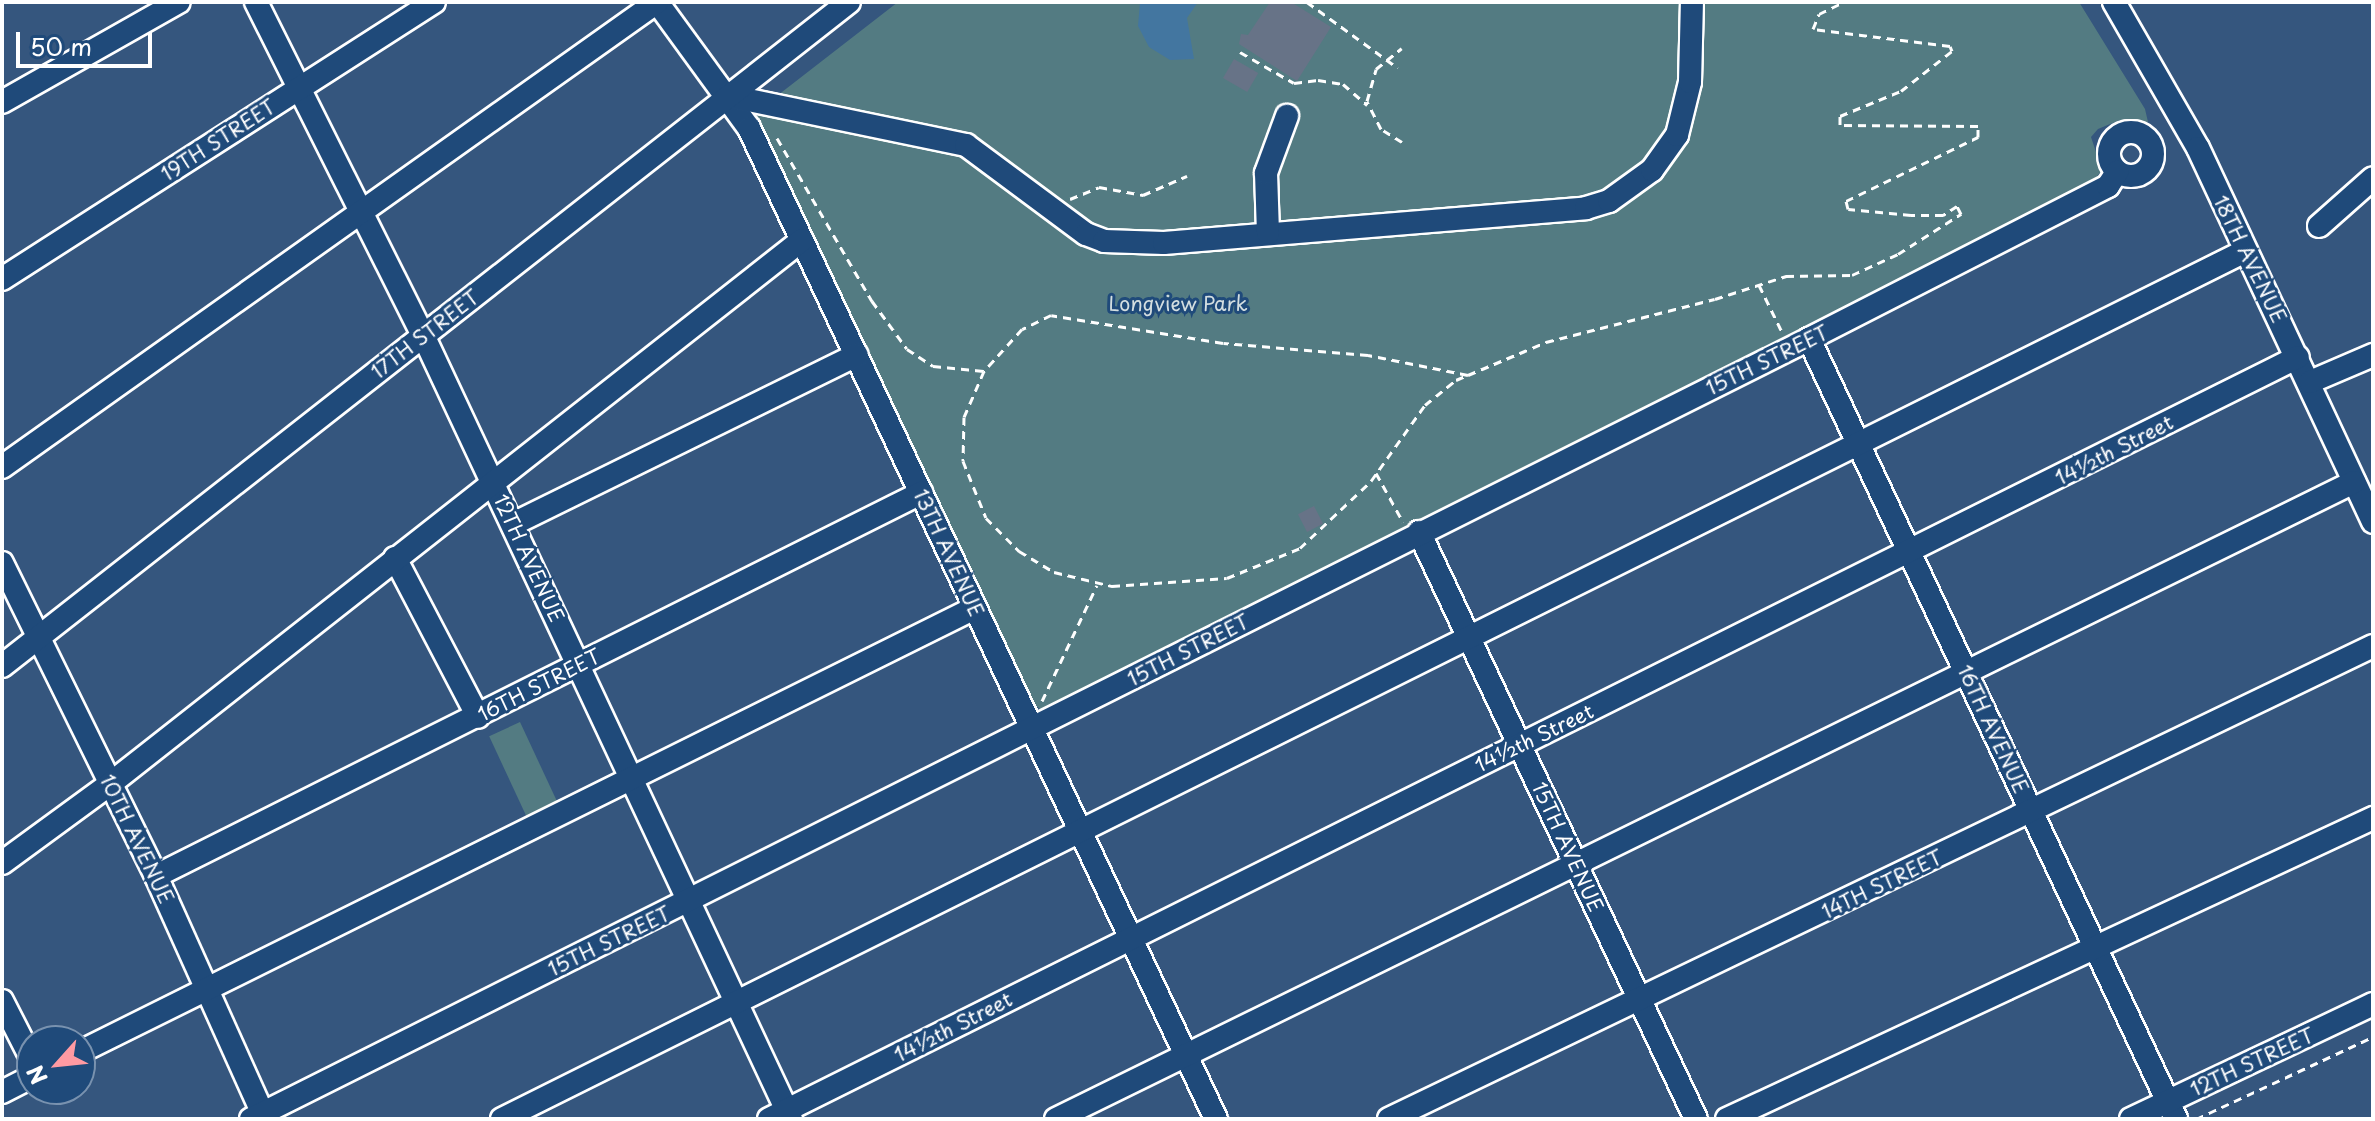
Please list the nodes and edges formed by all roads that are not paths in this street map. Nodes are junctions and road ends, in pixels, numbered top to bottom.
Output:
1 (179, 2) edge
2 (256, 2) edge
3 (434, 2) edge
4 (657, 2) edge
5 (849, 2) edge
6 (1692, 2) edge
7 (2114, 2) edge
8 (301, 87) junction
9 (729, 96) junction
10 (2, 102) edge
11 (1287, 116) dead end
12 (2117, 172) dead end
13 (2373, 178) edge
14 (363, 212) junction
15 (2319, 226) dead end
16 (1268, 233) junction
17 (802, 240) junction
18 (2245, 251) junction
19 (2, 279) edge
20 (423, 335) junction
21 (1799, 344) junction
22 (857, 355) junction
23 (2373, 355) edge
24 (2298, 357) junction
25 (2310, 382) junction
26 (1857, 442) junction
27 (2, 467) edge
28 (492, 480) junction
29 (2354, 482) junction
30 (921, 493) junction
31 (2373, 522) edge
32 (513, 524) junction
33 (1414, 534) junction
34 (1910, 552) junction
35 (395, 558) junction
36 (2, 563) edge
37 (975, 608) junction
38 (1468, 634) junction
39 (38, 639) junction
40 (2373, 646) edge
41 (578, 664) junction
42 (2, 666) edge
43 (1965, 670) junction
44 (478, 717) junction
45 (1035, 720) junction
46 (1519, 745) junction
47 (631, 777) junction
48 (110, 784) junction
49 (2031, 812) junction
50 (2373, 818) edge
51 (1079, 832) junction
52 (2, 863) edge
53 (1576, 863) junction
54 (156, 876) junction
55 (688, 902) junction
56 (1130, 938) junction
57 (2093, 948) junction
58 (207, 989) junction
59 (1641, 1000) junction
60 (2, 1001) edge
61 (736, 1003) junction
62 (2373, 1004) edge
63 (16, 1029) edge
64 (96, 1044) edge
65 (1185, 1055) junction
66 (2172, 1110) edge
67 (782, 1116) edge
68 (259, 1117) edge
69 (502, 1119) edge
70 (1056, 1119) edge
71 (1216, 1119) edge
72 (1389, 1119) edge
73 (1696, 1119) edge
74 (1727, 1119) edge
75 (2131, 1119) edge

1 - 10 street
2 - 8 street, 12TH AVENUE
3 - 8 street, 19TH STREET
4 - 9 street, 13TH AVENUE
4 - 14 street
5 - 9 street, 17TH STREET
6 - 16 street
7 - 18 street, 18TH AVENUE
8 - 14 street, 12TH AVENUE
8 - 19 street, 19TH STREET
9 - 16 street
9 - 17 street, 13TH AVENUE
9 - 20 street, 17TH STREET
11 - 16 street
12 - 21 street, 15TH STREET
13 - 15 street
14 - 20 street, 12TH AVENUE
14 - 27 street
17 - 22 street, 13TH AVENUE
17 - 28 street
18 - 24 street, 18TH AVENUE
18 - 26 street
20 - 28 street, 12TH AVENUE
20 - 39 street, 17TH STREET
21 - 26 street, 16TH AVENUE
21 - 33 street, 15TH STREET
22 - 30 street, 13TH AVENUE
22 - 32 street
23 - 25 street
24 - 25 street, 18TH AVENUE
24 - 34 street, 14½th Street
25 - 29 street, 18TH AVENUE
26 - 34 street, 16TH AVENUE
26 - 38 street
28 - 32 street, 12TH AVENUE
28 - 35 street
29 - 31 street, 18TH AVENUE
29 - 43 street
30 - 37 street, 13TH AVENUE
30 - 41 street, 16TH STREET
32 - 41 street, 12TH AVENUE
33 - 38 street, 15TH AVENUE
33 - 45 street, 15TH STREET
34 - 43 street, 16TH AVENUE
34 - 46 street, 14½th Street
35 - 44 street
35 - 48 street
36 - 39 street, 10TH AVENUE
37 - 45 street, 13TH AVENUE
37 - 47 street
38 - 46 street, 15TH AVENUE
38 - 51 street
39 - 42 street, 17TH STREET
39 - 48 street, 10TH AVENUE
40 - 49 street, 14TH STREET
41 - 44 street, 16TH STREET
41 - 47 street, 12TH AVENUE
43 - 49 street, 16TH AVENUE
43 - 53 street
44 - 54 street, 16TH STREET
45 - 51 street, 13TH AVENUE
45 - 55 street, 15TH STREET
46 - 53 street, 15TH AVENUE
46 - 56 street, 14½th Street
47 - 55 street, 12TH AVENUE
47 - 58 street
48 - 52 street
48 - 54 street, 10TH AVENUE
49 - 57 street, 16TH AVENUE
49 - 59 street, 14TH STREET
50 - 57 street
51 - 56 street, 13TH AVENUE
51 - 61 street
53 - 59 street, 15TH AVENUE
53 - 65 street
54 - 58 street, 10TH AVENUE
55 - 61 street, 12TH AVENUE
55 - 68 street, 15TH STREET
56 - 65 street, 13TH AVENUE
56 - 67 street, 14½th Street
57 - 66 street, 16TH AVENUE
57 - 74 street
58 - 64 street
58 - 68 street, 10TH AVENUE
59 - 72 street, 14TH STREET
59 - 73 street, 15TH AVENUE
60 - 63 street
61 - 67 street, 12TH AVENUE
61 - 69 street
62 - 66 street, 12TH STREET
65 - 70 street
65 - 71 street, 13TH AVENUE
66 - 75 street, 12TH STREET

